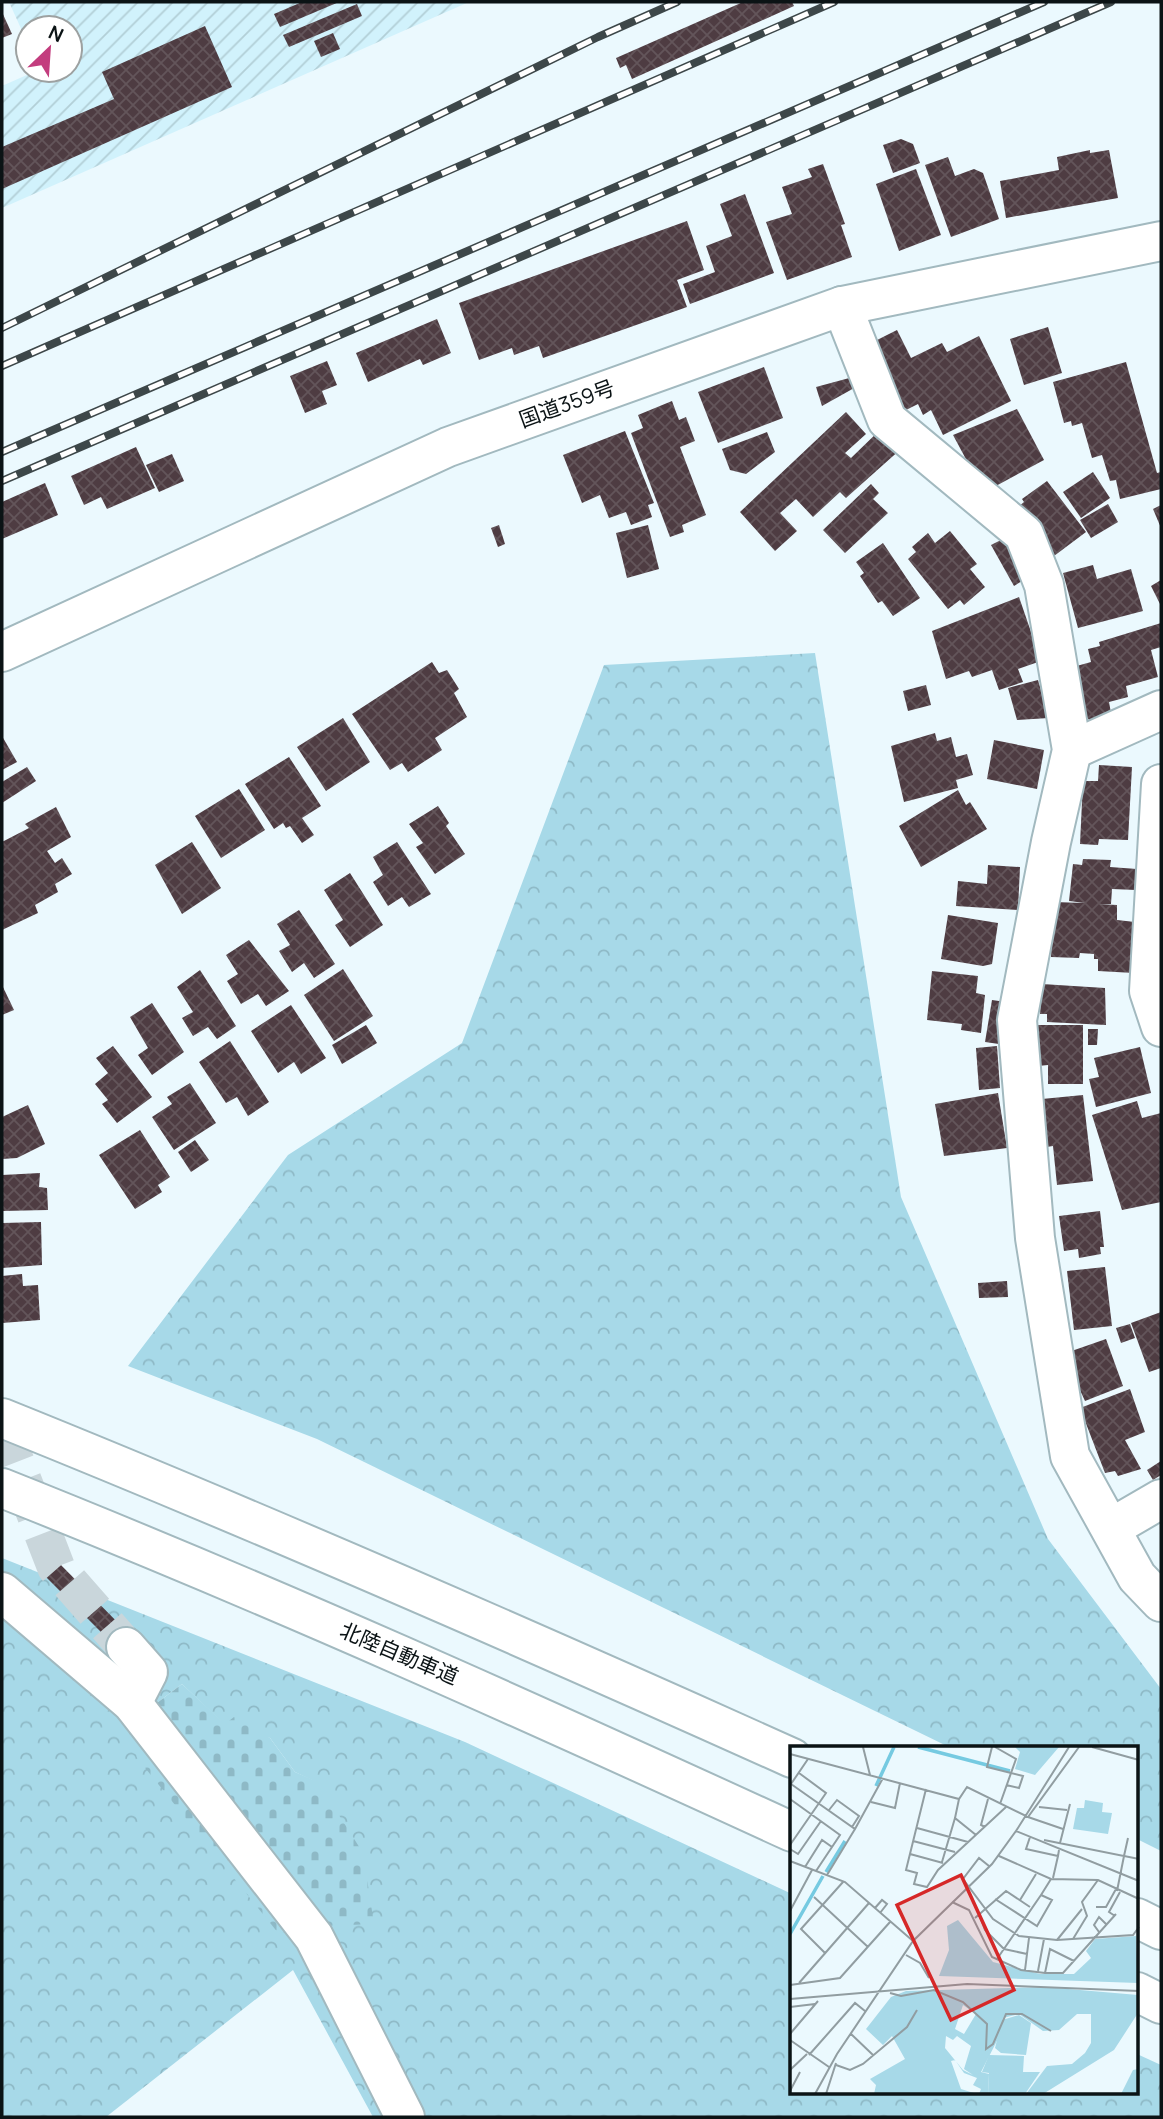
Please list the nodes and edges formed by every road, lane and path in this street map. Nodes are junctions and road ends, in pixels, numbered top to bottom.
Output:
1 (1161, 241) edge
2 (842, 306) junction
3 (2, 652) edge
4 (1161, 710) edge
5 (1072, 750) junction
6 (1161, 784) edge
7 (1161, 1027) edge
8 (2, 1418) edge
9 (2, 1488) edge
10 (1161, 1499) edge
11 (1111, 1528) junction
12 (2, 1592) edge
13 (1161, 1602) edge
14 (126, 1647) tunnel mouth
15 (132, 1703) junction
16 (790, 1757) edge
17 (790, 1831) edge
18 (1138, 1918) edge
19 (1161, 1930) edge
20 (1138, 1992) edge
21 (1161, 2004) edge
22 (405, 2117) edge

1 - 2 main road, 国道359号
2 - 3 main road, 国道359号
2 - 5 main road
4 - 5 main road
5 - 11 main road
6 - 7 main road
8 - 16 main road
9 - 17 main road, 北陸自動車道
10 - 11 main road
11 - 13 main road
12 - 15 main road
14 - 15 main road
15 - 22 main road
18 - 19 main road
20 - 21 main road

